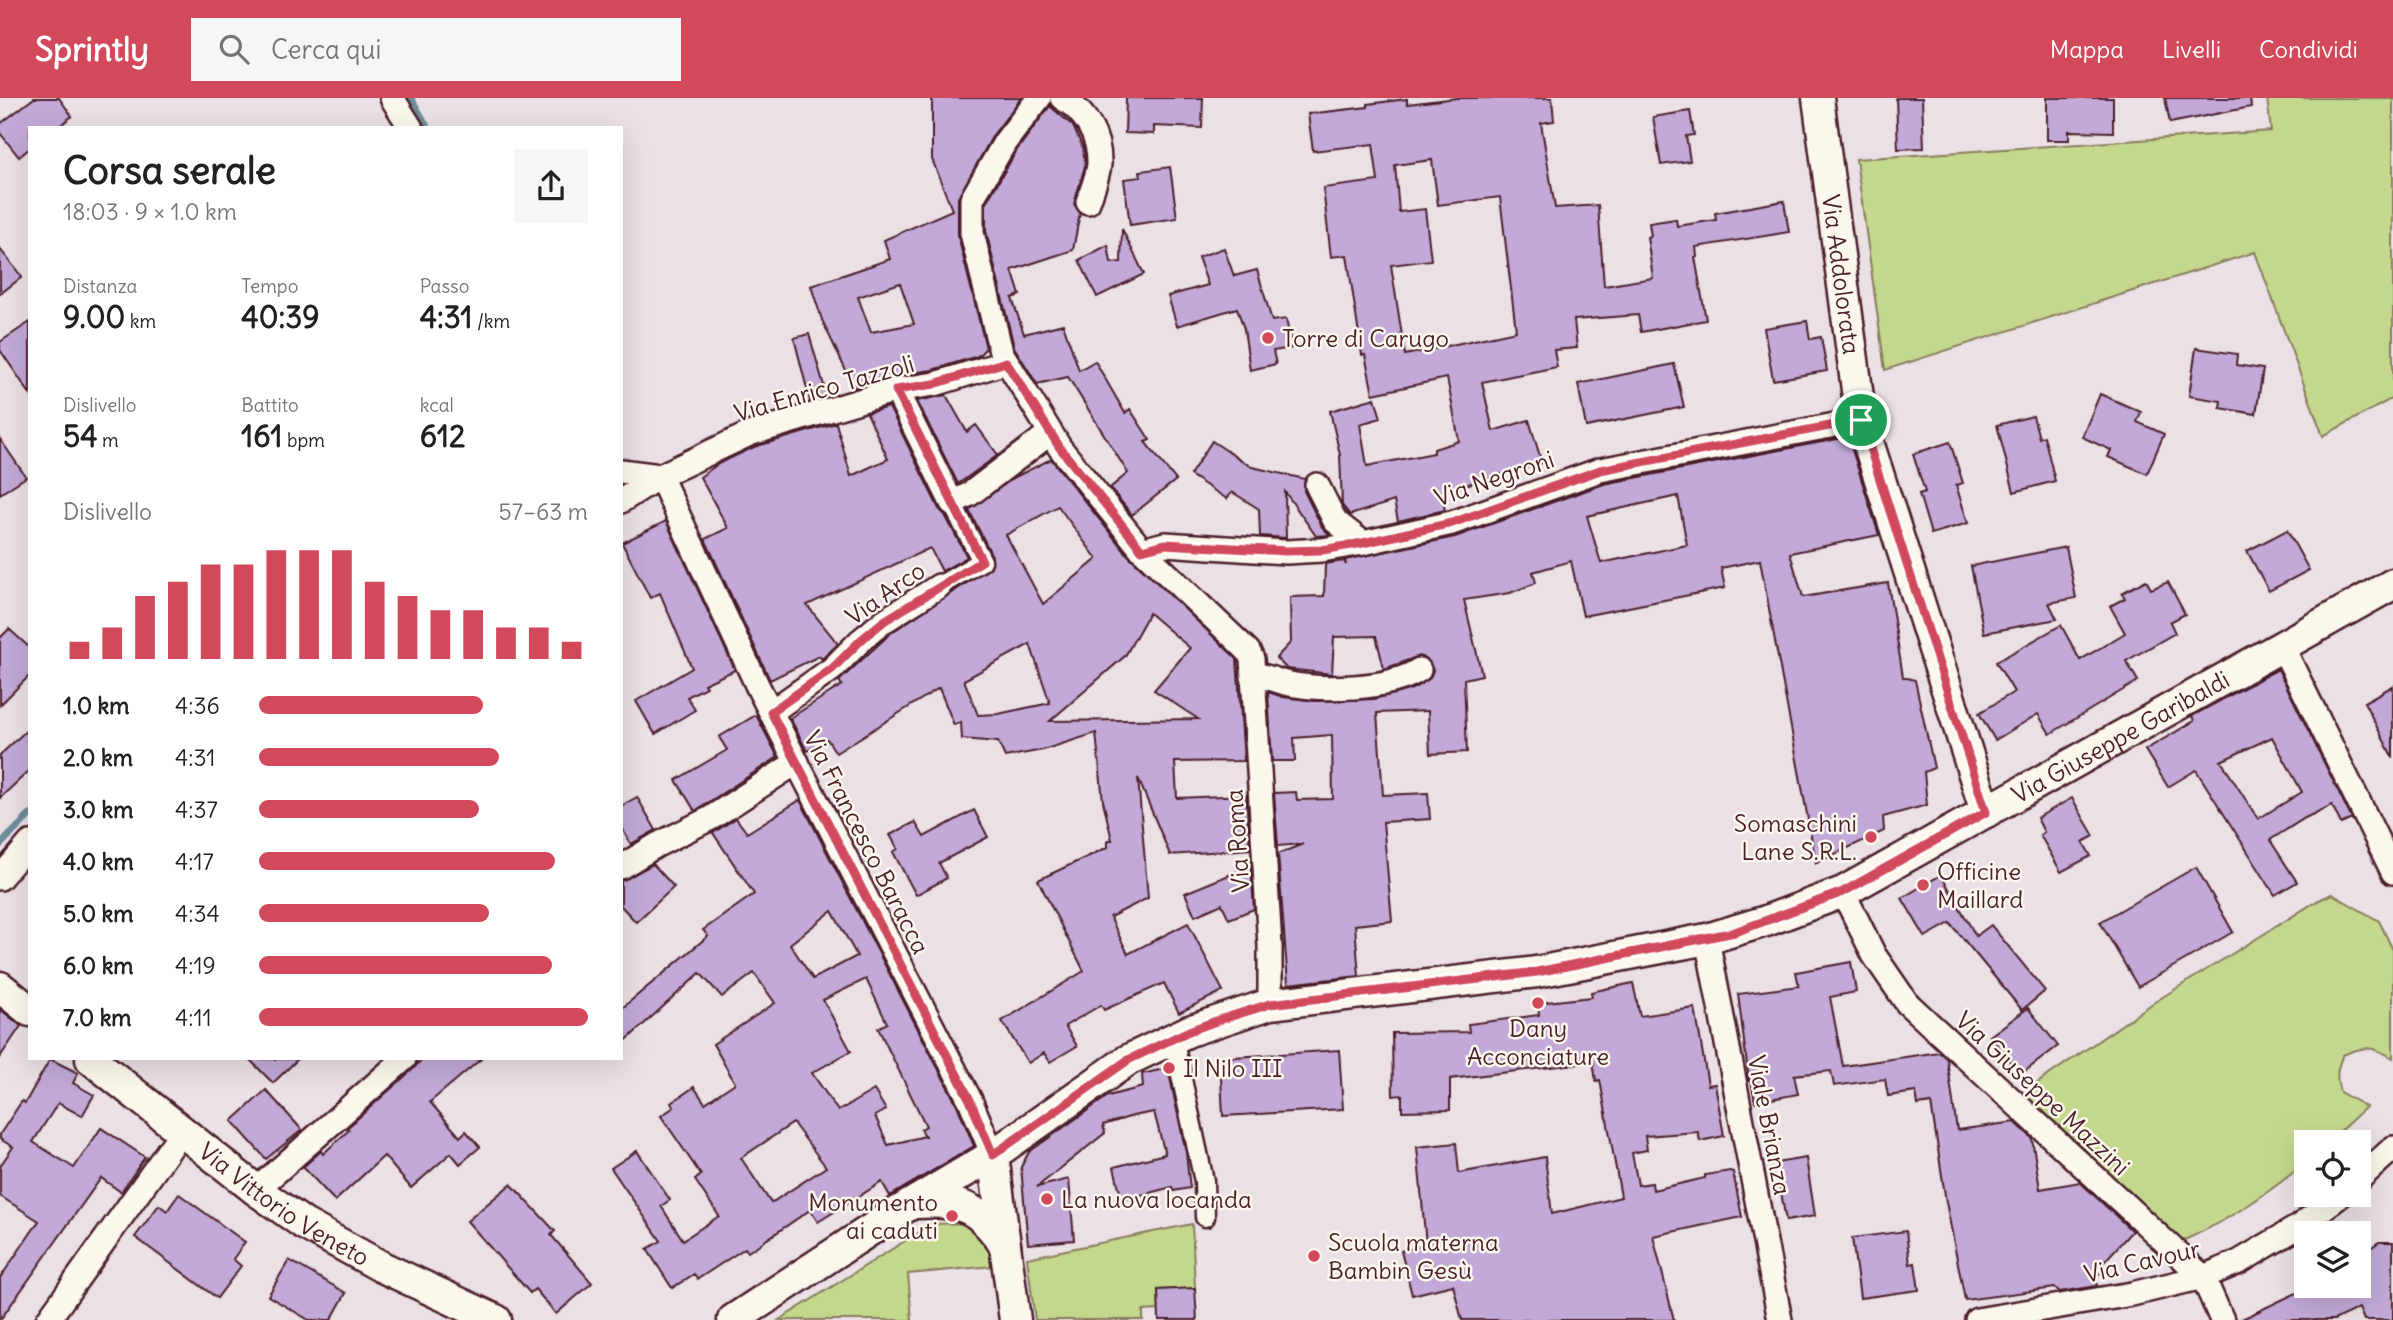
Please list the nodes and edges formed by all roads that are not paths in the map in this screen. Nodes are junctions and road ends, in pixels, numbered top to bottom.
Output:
1 (392, 98) edge
2 (1039, 98) edge
3 (1062, 98) edge
4 (1818, 98) edge
5 (410, 126) edge
6 (1088, 202) dead end
7 (1006, 362) junction
8 (896, 390) junction
9 (1861, 420) junction
10 (1050, 432) junction
11 (623, 471) edge
12 (660, 476) junction
13 (1317, 485) dead end
14 (623, 498) edge
15 (952, 503) junction
16 (1363, 543) junction
17 (1142, 550) junction
18 (2393, 584) edge
19 (939, 586) joint
20 (2283, 646) junction
21 (1419, 670) dead end
22 (1254, 674) junction
23 (771, 712) junction
24 (797, 762) junction
25 (1986, 812) junction
26 (28, 845) edge
27 (623, 866) edge
28 (2392, 869) edge
29 (0, 878) edge
30 (1843, 892) junction
31 (1707, 939) junction
32 (0, 987) edge
33 (1270, 1004) junction
34 (28, 1008) edge
35 (1173, 1038) junction
36 (92, 1060) edge
37 (403, 1060) edge
38 (183, 1130) junction
39 (2393, 1148) edge
40 (993, 1155) junction
41 (2371, 1168) edge
42 (256, 1190) junction
43 (914, 1203) junction
44 (2324, 1207) edge
45 (1205, 1217) dead end
46 (1006, 1247) junction
47 (2203, 1277) junction
48 (48, 1320) edge
49 (496, 1320) edge
50 (733, 1320) edge
51 (1015, 1320) edge
52 (1780, 1320) edge
53 (1977, 1320) edge
54 (2222, 1320) edge

1 - 5 street
2 - 7 street
3 - 6 street
4 - 9 street, Via Addolorata
7 - 8 street, Via Enrico Tazzoli
7 - 10 street
8 - 12 street, Via Enrico Tazzoli
8 - 15 street
9 - 16 street, Via Negroni
9 - 25 street, Via Addolorata
10 - 15 street
10 - 17 street
11 - 12 street
12 - 14 street, Via Enrico Tazzoli
12 - 23 street, Via Francesco Baracca
13 - 16 street
15 - 19 street, Via Arco
16 - 17 street, Via Negroni
17 - 22 street
18 - 20 street, Via Giuseppe Garibaldi
19 - 23 street, Via Arco
20 - 25 street, Via Giuseppe Garibaldi
20 - 28 street
21 - 22 street
22 - 33 street, Via Roma
23 - 24 street, Via Francesco Baracca
24 - 27 street
24 - 40 street, Via Francesco Baracca
25 - 30 street, Via Giuseppe Garibaldi
26 - 29 street
30 - 31 street, Via Giuseppe Garibaldi
30 - 47 street, Via Giuseppe Mazzini
31 - 33 street, Via Giuseppe Garibaldi
31 - 52 street, Viale Brianza
32 - 34 street
33 - 35 street, Via Giuseppe Garibaldi
35 - 40 street, Via Giuseppe Garibaldi
35 - 45 street
36 - 38 street, Via Vittorio Veneto
37 - 42 street
38 - 42 street, Via Vittorio Veneto
38 - 48 street
39 - 41 street
40 - 43 street, Via Giuseppe Garibaldi
40 - 46 street
42 - 49 street, Via Vittorio Veneto
43 - 46 street
43 - 50 street, Via Giuseppe Garibaldi
44 - 47 street, Via Cavour
46 - 51 street
47 - 53 street, Via Cavour
47 - 54 street, Via Giuseppe Mazzini

